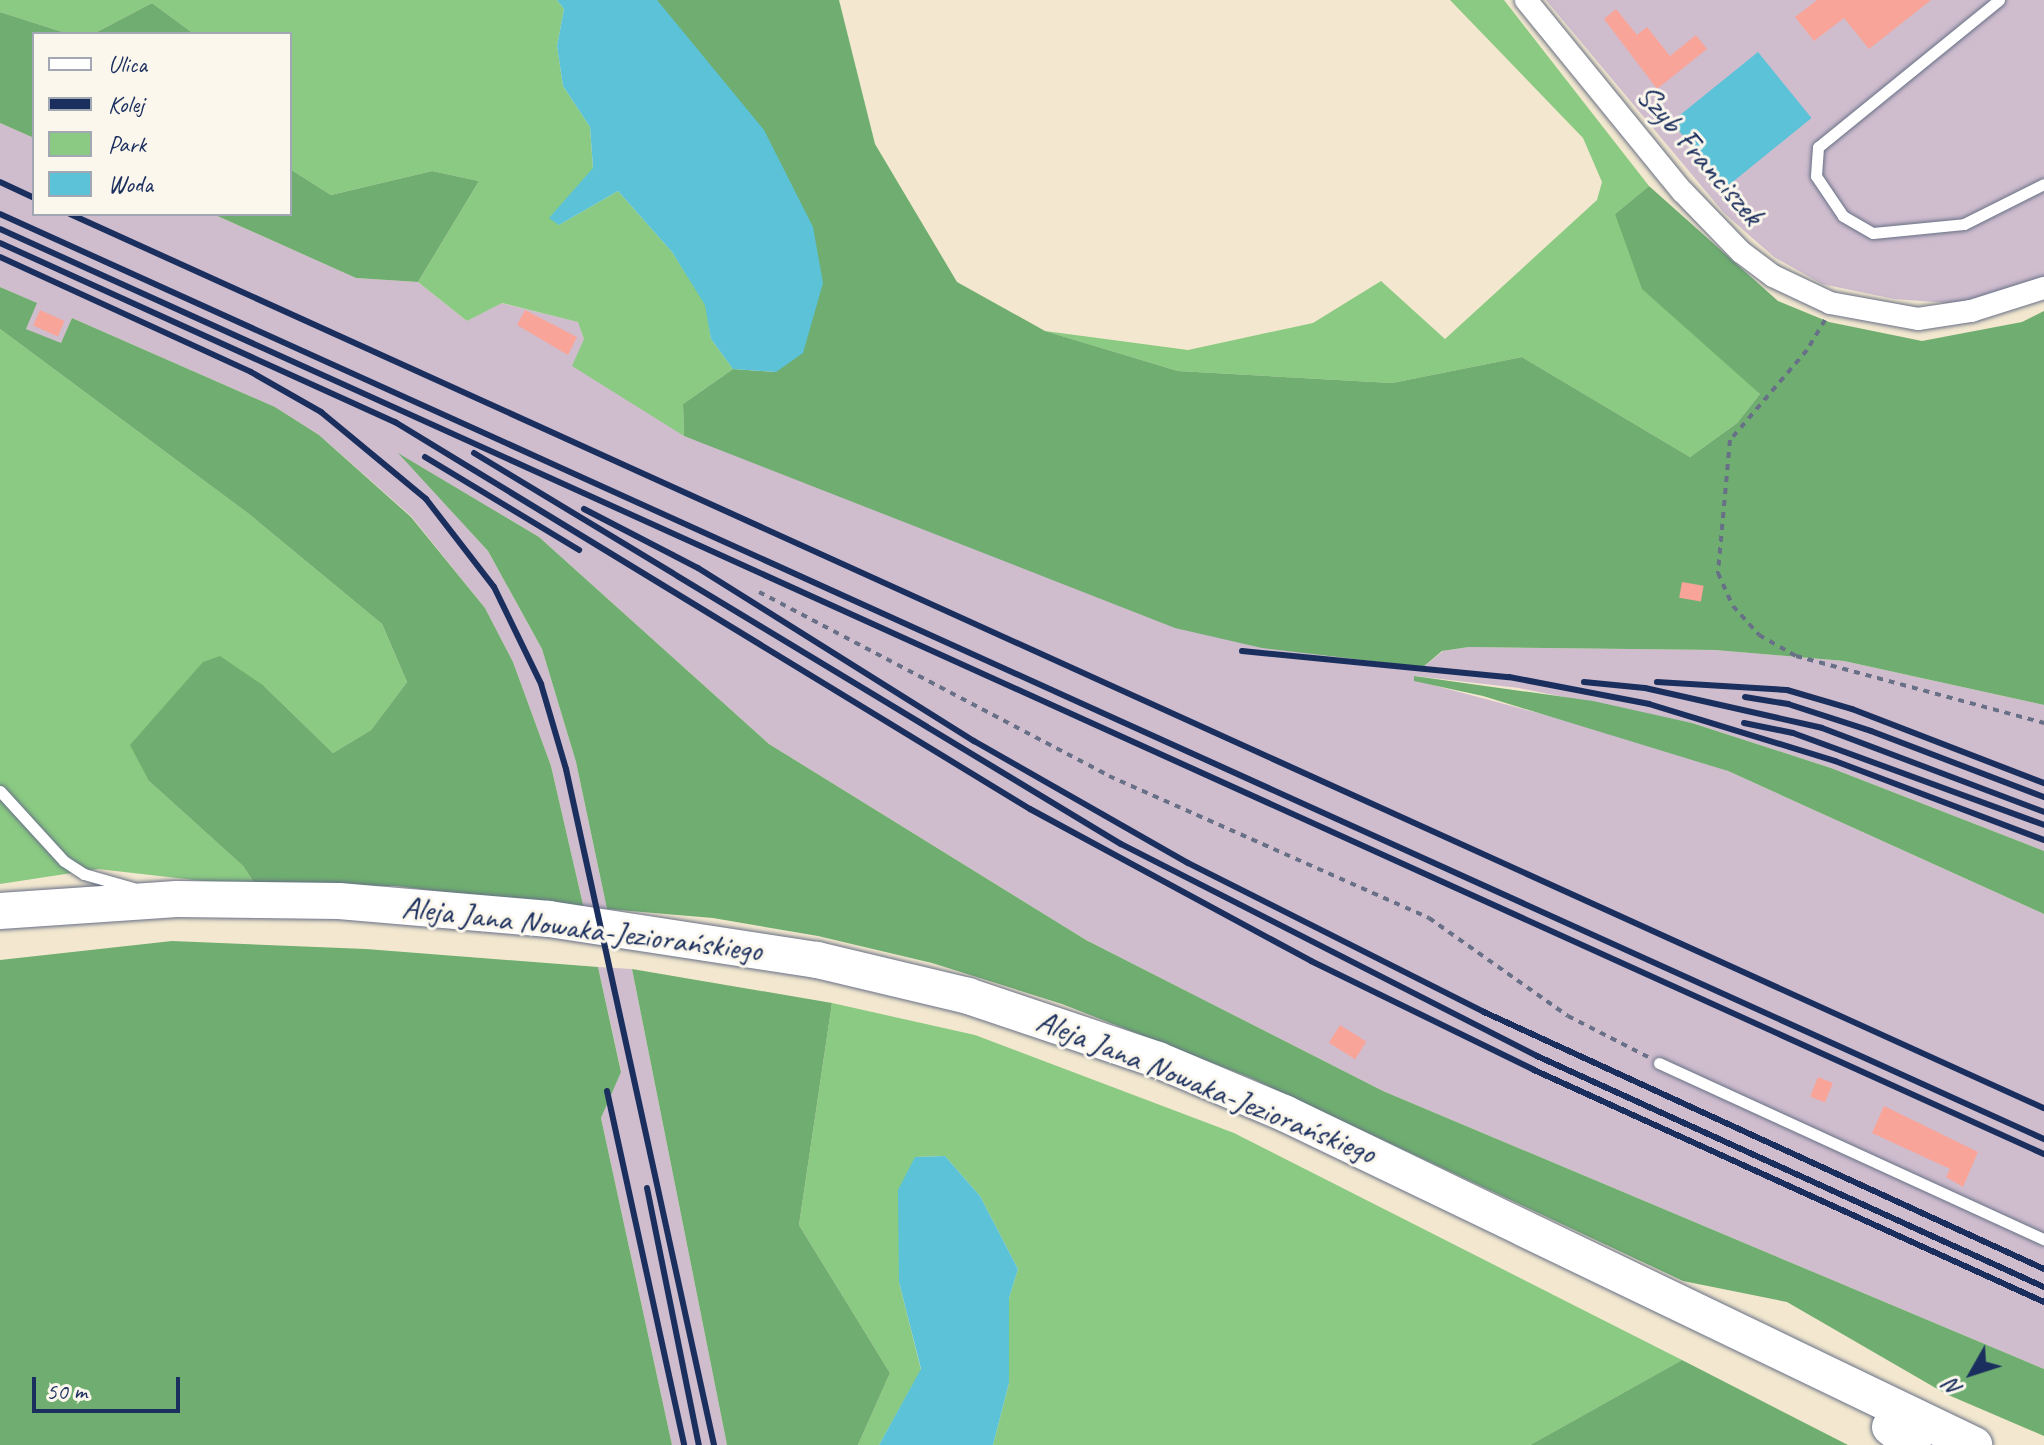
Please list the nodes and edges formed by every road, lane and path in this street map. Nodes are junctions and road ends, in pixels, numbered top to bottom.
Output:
1 (1526, 0) edge
2 (1999, 0) edge
3 (2044, 184) edge
4 (2044, 288) edge
5 (1830, 303) junction
6 (759, 592) dead end
7 (2044, 723) edge
8 (0, 791) edge
9 (177, 899) junction
10 (0, 911) edge
11 (0, 931) edge
12 (1659, 1063) joint
13 (2044, 1239) edge
14 (1902, 1436) edge
15 (1928, 1445) edge
16 (1974, 1445) edge

1 - 5 street, Szyb Franciszek
2 - 3 lane
4 - 5 street, Szyb Franciszek
5 - 7 path
6 - 12 path
8 - 9 lane
9 - 10 main road, Aleja Jana Nowaka-Jeziorańskiego
9 - 16 main road, Aleja Jana Nowaka-Jeziorańskiego
11 - 14 main road, Aleja Jana Nowaka-Jeziorańskiego
12 - 13 lane
14 - 15 main road, Aleja Jana Nowaka-Jeziorańskiego

